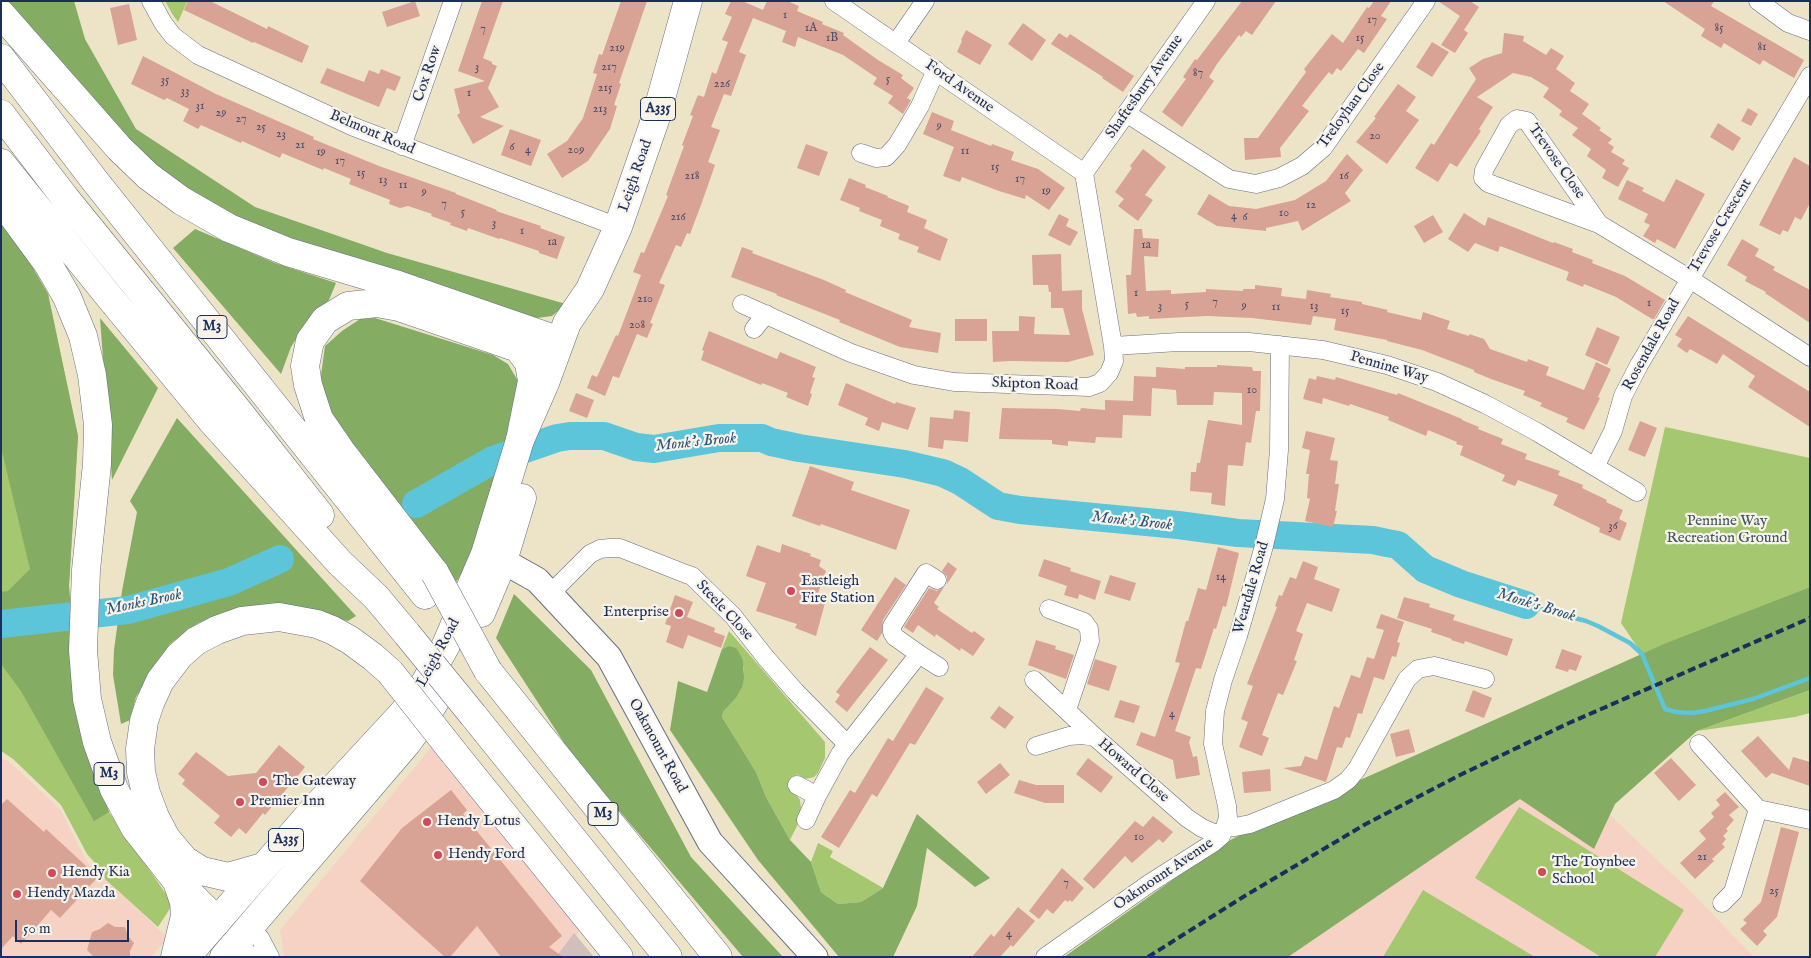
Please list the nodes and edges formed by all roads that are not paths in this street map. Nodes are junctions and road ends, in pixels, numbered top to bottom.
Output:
1 (151, 1) edge
2 (453, 1) edge
3 (688, 1) edge
4 (834, 1) edge
5 (926, 1) edge
6 (1206, 1) edge
7 (1426, 1) edge
8 (1758, 1) edge
9 (1, 14) edge
10 (1810, 31) edge
11 (896, 43) junction
12 (1, 58) edge
13 (936, 70) junction
14 (1810, 76) edge
15 (1126, 113) junction
16 (1, 114) edge
17 (402, 146) junction
18 (861, 153) dead end
19 (1, 163) edge
20 (1084, 173) junction
21 (1, 200) edge
22 (1599, 224) junction
23 (618, 227) junction
24 (1690, 279) junction
25 (742, 304) dead end
26 (766, 314) junction
27 (754, 329) dead end
28 (563, 345) junction
29 (1280, 345) junction
30 (1113, 346) junction
31 (518, 348) junction
32 (1810, 356) edge
33 (532, 434) junction
34 (1595, 467) junction
35 (1637, 492) dead end
36 (494, 557) junction
37 (937, 580) dead end
38 (430, 584) junction
39 (551, 594) junction
40 (376, 597) junction
41 (1049, 609) dead end
42 (919, 654) junction
43 (939, 667) dead end
44 (1485, 679) dead end
45 (1034, 680) dead end
46 (1067, 710) junction
47 (1095, 737) junction
48 (847, 744) junction
49 (1700, 744) dead end
50 (1036, 746) dead end
51 (796, 785) dead end
52 (817, 796) junction
53 (1758, 809) junction
54 (806, 820) dead end
55 (1810, 820) edge
56 (1223, 832) junction
57 (263, 867) junction
58 (180, 870) junction
59 (1722, 903) dead end
60 (223, 914) junction
61 (240, 945) edge
62 (175, 957) edge
63 (186, 957) edge
64 (270, 957) edge
65 (619, 957) edge
66 (668, 957) edge
67 (718, 957) edge
68 (815, 957) edge
69 (1046, 957) edge

1 - 17 street, Belmont Road
2 - 17 street, Cox Row
3 - 23 main road, Leigh Road / A335
4 - 11 street, Ford Avenue
5 - 11 street
6 - 15 street, Shaftesbury Avenue
7 - 15 street, Treloyhan Close
8 - 10 street
9 - 28 main road
11 - 13 street, Ford Avenue
12 - 38 main road, M3
13 - 18 street
13 - 20 street, Ford Avenue
14 - 24 street, Trevose Crescent
15 - 20 street, Shaftesbury Avenue
16 - 40 main road, M3
17 - 23 street, Belmont Road
19 - 40 main road, M3
20 - 30 street, Skipton Road
21 - 58 main road, M3
22 - 22 street, Trevose Close
22 - 24 street, Trevose Close
23 - 28 main road, Leigh Road / A335
24 - 32 street, Trevose Crescent
24 - 34 street, Rosendale Road
25 - 26 street, Skipton Road
26 - 27 street
26 - 30 street, Skipton Road
28 - 31 main road, M3
28 - 33 main road, Leigh Road / A335
29 - 30 street, Pennine Way
29 - 34 street, Pennine Way
29 - 56 street, Weardale Road
31 - 33 main road
31 - 38 main road, M3
33 - 36 main road, Leigh Road / A335
34 - 35 street, Pennine Way
36 - 39 street, Oakmount Road
36 - 57 main road, Leigh Road / A335
36 - 61 main road, Leigh Road / A335
37 - 42 street
38 - 67 main road, M3, bridge
39 - 48 street, Steele Close
39 - 68 street, Oakmount Road
40 - 66 main road, M3, bridge
41 - 46 street
42 - 43 street
42 - 48 street
44 - 56 street, Oakmount Avenue
45 - 46 street
46 - 47 street
47 - 50 street, Howard Close
47 - 56 street, Howard Close
48 - 52 street
49 - 53 street
51 - 52 street
52 - 54 street
53 - 55 street
53 - 59 street
56 - 69 street, Oakmount Avenue
57 - 58 main road, M3
57 - 60 main road, Leigh Road / A335
58 - 60 main road, M3
58 - 62 main road, M3
58 - 65 main road, M3, bridge
60 - 61 main road
60 - 63 main road, Leigh Road / A335
61 - 64 street

